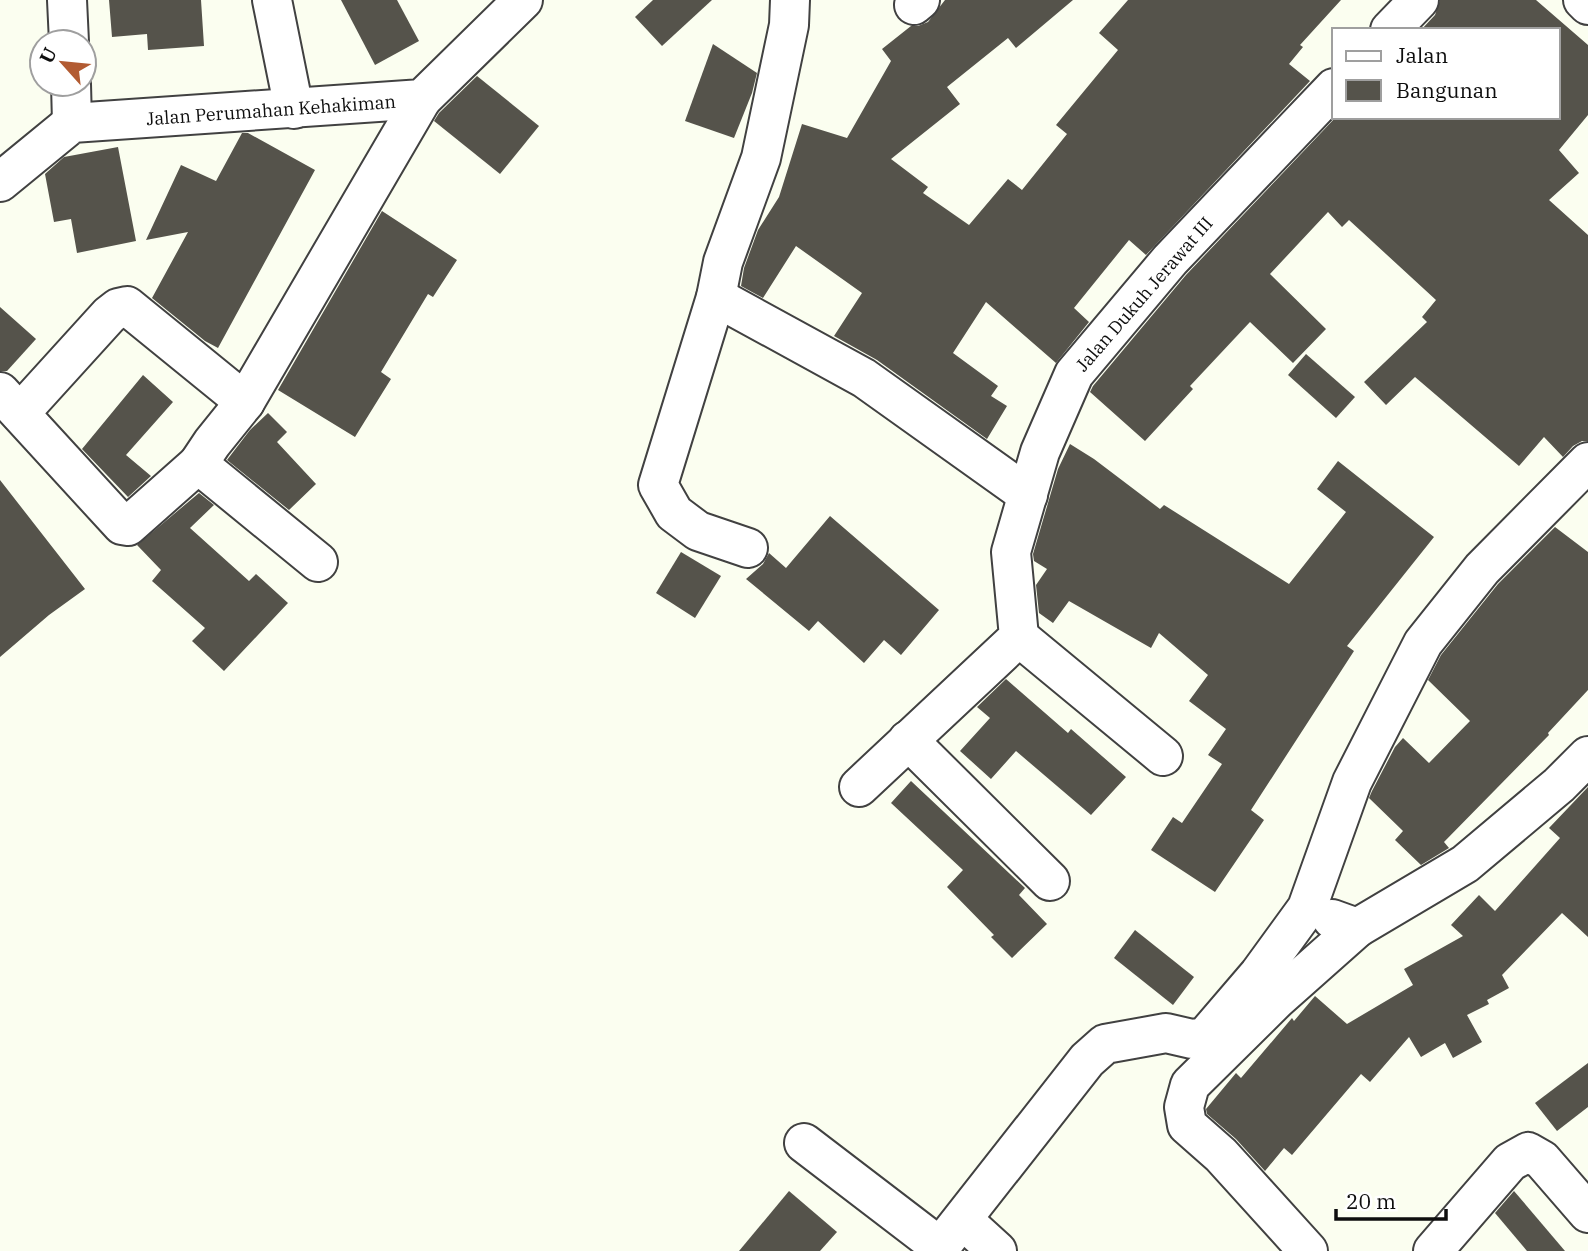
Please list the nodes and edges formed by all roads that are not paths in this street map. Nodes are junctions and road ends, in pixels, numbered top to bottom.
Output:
1 (67, 0) edge
2 (272, 0) edge
3 (523, 0) edge
4 (790, 0) edge
5 (1419, 0) edge
6 (1583, 0) edge
7 (1588, 5) edge
8 (68, 28) edge
9 (1393, 28) edge
10 (1332, 90) edge
11 (71, 98) edge
12 (422, 99) junction
13 (294, 109) junction
14 (72, 123) junction
15 (0, 182) edge
16 (716, 298) junction
17 (10, 402) edge
18 (245, 402) junction
19 (1588, 462) edge
20 (198, 464) junction
21 (1028, 495) junction
22 (748, 548) dead end
23 (318, 562) dead end
24 (1019, 637) junction
25 (908, 740) junction
26 (1163, 756) dead end
27 (1588, 756) edge
28 (859, 787) dead end
29 (1050, 881) dead end
30 (1307, 908) junction
31 (1357, 929) junction
32 (1219, 1040) junction
33 (804, 1143) dead end
34 (1588, 1213) edge
35 (947, 1240) edge
36 (998, 1251) edge
37 (1308, 1251) edge
38 (1433, 1251) edge

1 - 8 street
2 - 13 street
3 - 12 street, Jalan Perumahan Kehakiman
4 - 16 street
5 - 9 street
6 - 7 street
10 - 21 street, Jalan Dukuh Jerawat III
11 - 14 street
12 - 13 street, Jalan Perumahan Kehakiman
12 - 18 street
13 - 14 street, Jalan Perumahan Kehakiman
14 - 15 street
16 - 21 street
16 - 22 street
17 - 18 street
17 - 20 street
18 - 20 street
19 - 30 street
20 - 23 street
21 - 24 street, Jalan Dukuh Jerawat III
24 - 25 street
24 - 26 street
25 - 28 street
25 - 29 street
27 - 31 street
30 - 31 street
30 - 32 street
31 - 32 street
32 - 35 street
32 - 37 street
33 - 35 street
34 - 38 street
35 - 36 street

